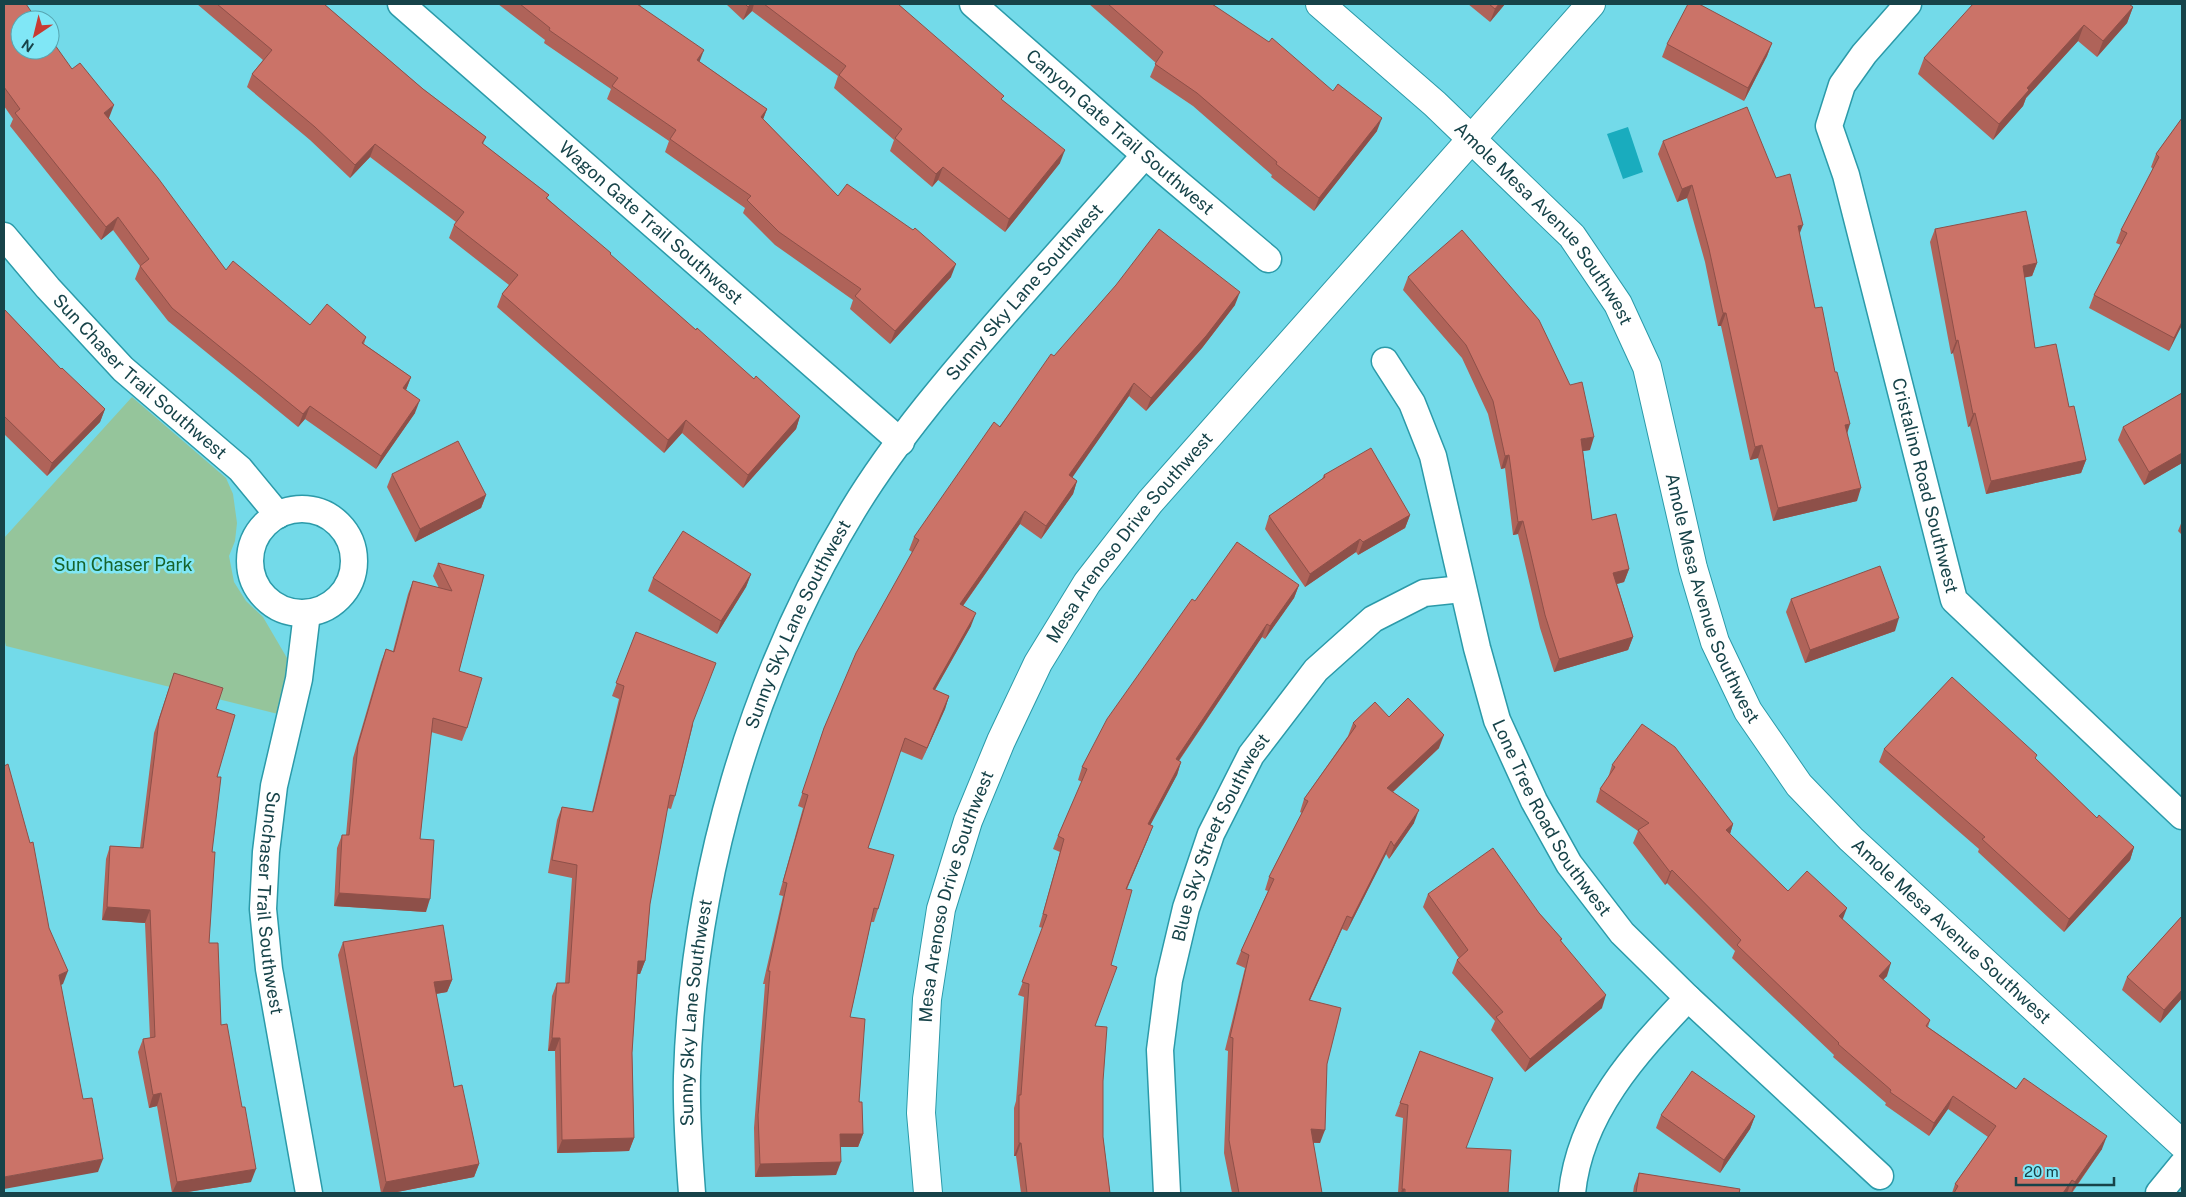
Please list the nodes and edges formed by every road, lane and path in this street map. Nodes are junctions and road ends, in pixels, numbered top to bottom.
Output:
1 (401, 4) edge
2 (973, 4) edge
3 (1320, 4) edge
4 (1591, 4) edge
5 (1908, 4) edge
6 (1472, 139) junction
7 (1145, 155) junction
8 (4, 236) edge
9 (1268, 258) dead end
10 (1385, 361) dead end
11 (901, 442) junction
12 (278, 515) junction
13 (1462, 589) junction
14 (307, 613) junction
15 (2182, 816) edge
16 (1688, 998) junction
17 (2182, 1144) edge
18 (2182, 1165) edge
19 (1880, 1176) dead end
20 (308, 1193) edge
21 (692, 1193) edge
22 (928, 1193) edge
23 (1167, 1193) edge
24 (1572, 1193) edge
25 (2159, 1193) edge

1 - 11 street, Wagon Gate Trail Southwest
2 - 7 street, Canyon Gate Trail Southwest
3 - 6 street, Amole Mesa Avenue Southwest
4 - 6 street, Mesa Arenoso Drive Southwest
5 - 15 street, Cristalino Road Southwest
6 - 17 street, Amole Mesa Avenue Southwest
6 - 22 street, Mesa Arenoso Drive Southwest
7 - 9 street, Canyon Gate Trail Southwest
7 - 11 street, Sunny Sky Lane Southwest
8 - 12 street, Sun Chaser Trail Southwest
10 - 13 street, Lone Tree Road Southwest
11 - 21 street, Sunny Sky Lane Southwest
12 - 14 street
12 - 14 street
13 - 16 street, Lone Tree Road Southwest
13 - 23 street, Blue Sky Street Southwest
14 - 20 street, Sunchaser Trail Southwest
16 - 19 street, Lone Tree Road Southwest
16 - 24 street
18 - 25 street

